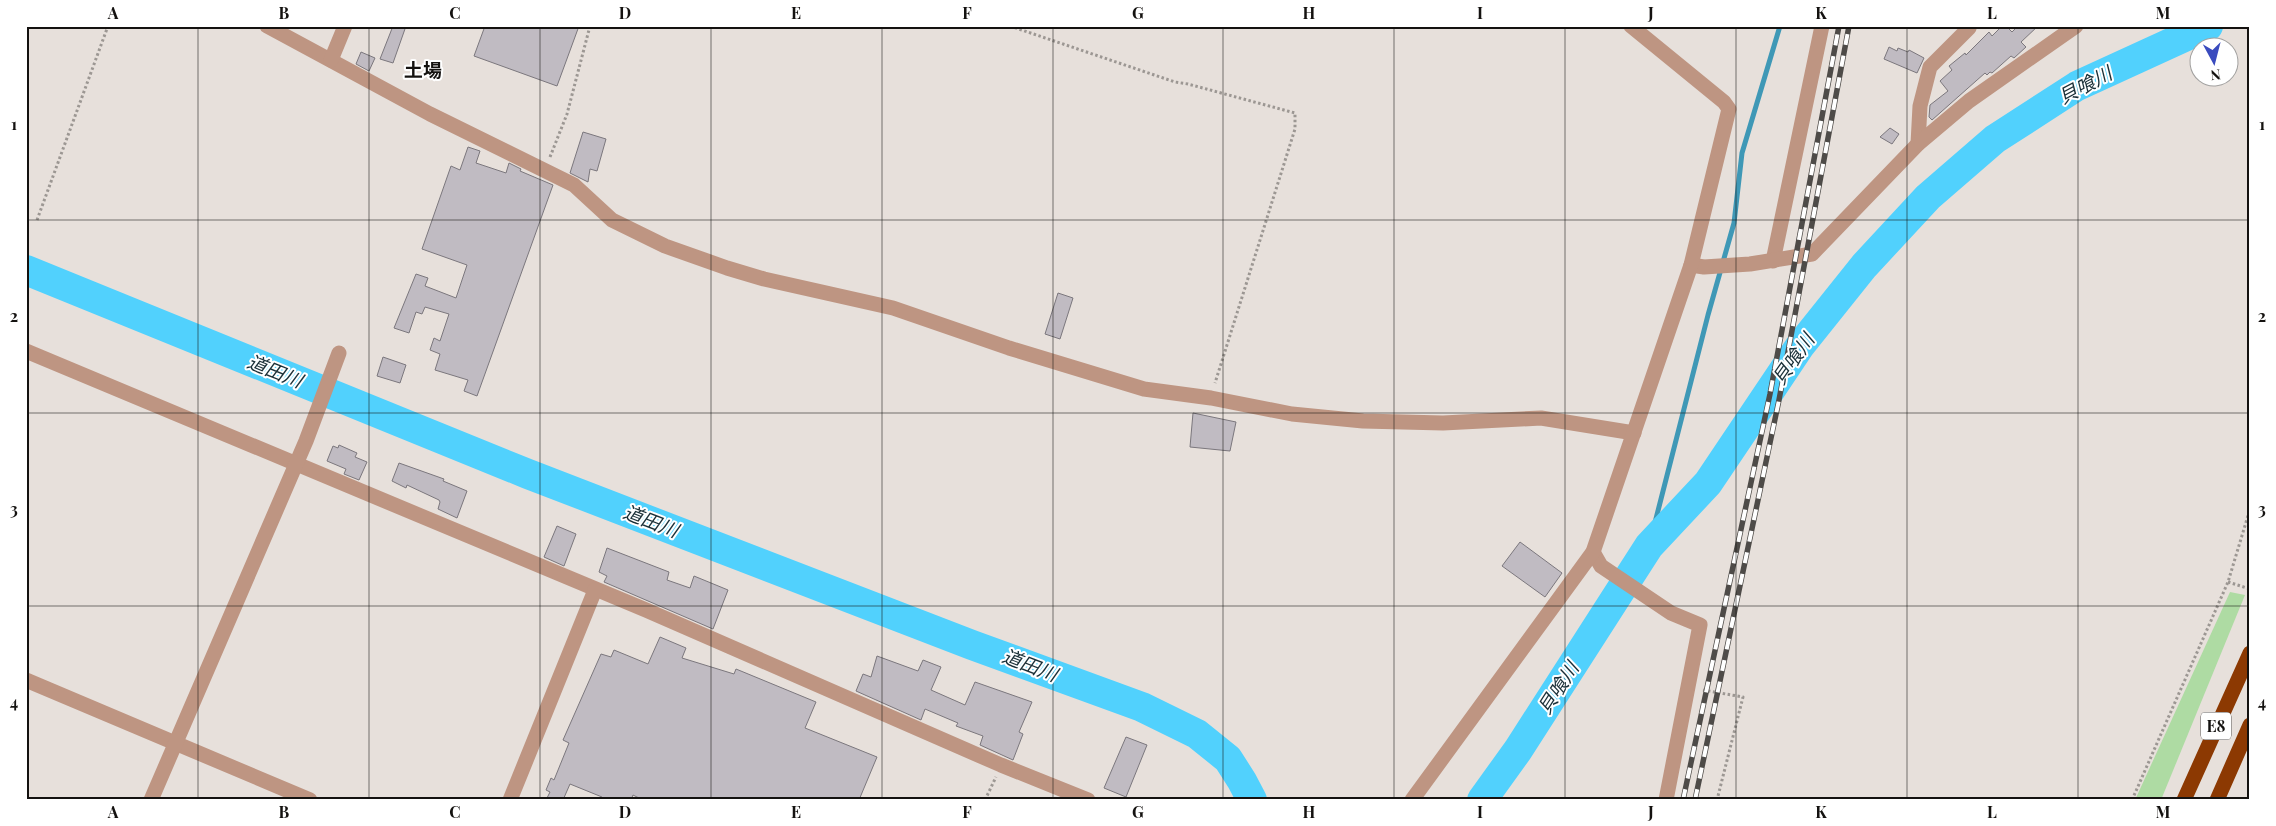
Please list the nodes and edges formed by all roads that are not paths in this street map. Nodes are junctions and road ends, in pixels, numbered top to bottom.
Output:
1 (267, 26) edge
2 (345, 26) edge
3 (1631, 26) edge
4 (1822, 26) edge
5 (1968, 26) edge
6 (2076, 26) edge
7 (331, 60) junction
8 (1918, 144) junction
9 (1773, 260) junction
10 (1697, 266) junction
11 (26, 350) edge
12 (340, 353) dead end
13 (1634, 433) junction
14 (295, 464) junction
15 (1593, 552) junction
16 (595, 590) junction
17 (2250, 653) edge
18 (26, 680) edge
19 (2250, 725) edge
20 (175, 743) junction
21 (151, 800) edge
22 (310, 800) edge
23 (510, 800) edge
24 (1088, 800) edge
25 (1412, 800) edge
26 (1666, 800) edge
27 (2184, 800) edge
28 (2216, 800) edge

1 - 7 street
2 - 7 street
3 - 10 street
4 - 9 street
5 - 8 street
6 - 8 street
7 - 13 street
8 - 9 street
9 - 10 street
10 - 13 street
11 - 14 street
12 - 14 street
13 - 15 street
14 - 16 street
14 - 20 street
15 - 25 street
15 - 26 street
16 - 23 street
16 - 24 street
17 - 27 highway, E8
18 - 20 street
19 - 28 highway, E8
20 - 21 street
20 - 22 street

